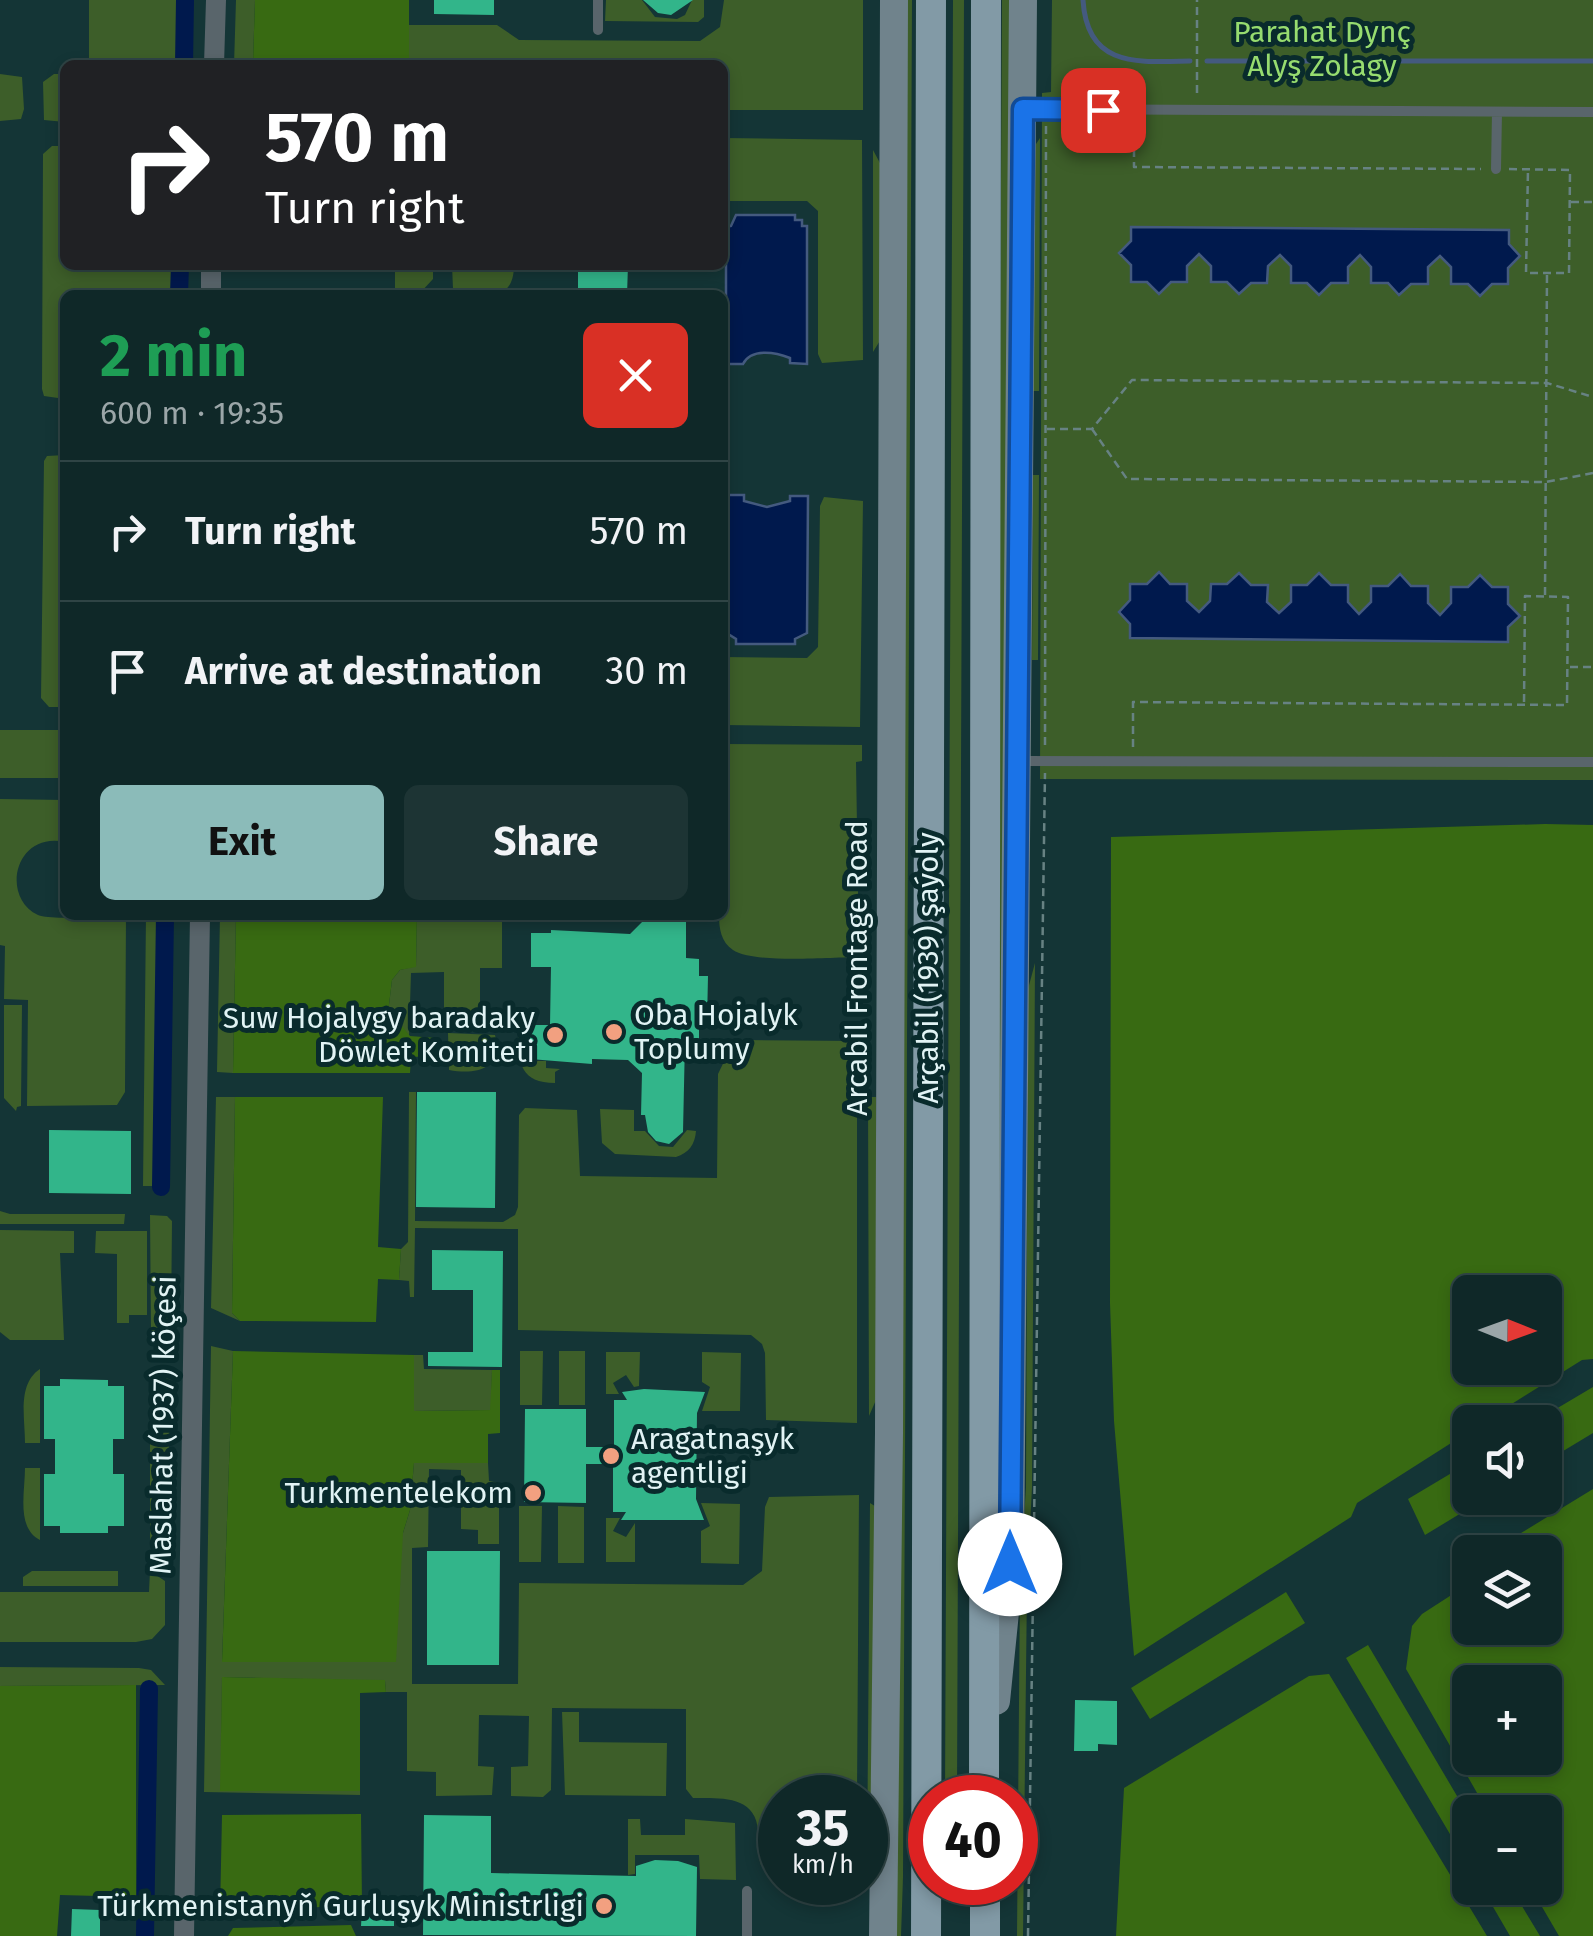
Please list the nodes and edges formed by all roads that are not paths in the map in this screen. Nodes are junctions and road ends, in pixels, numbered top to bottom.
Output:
1 (216, 0) edge
2 (598, 0) edge
3 (894, 0) edge
4 (931, 0) edge
5 (986, 0) edge
6 (1023, 0) edge
7 (598, 30) dead end
8 (214, 60) edge
9 (1034, 109) junction
10 (1497, 112) junction
11 (1593, 112) edge
12 (1496, 169) road end
13 (1031, 761) junction
14 (1593, 762) edge
15 (200, 920) edge
16 (985, 1775) edge
17 (987, 1775) edge
18 (748, 1892) dead end
19 (984, 1905) edge
20 (184, 1936) edge
21 (747, 1936) edge
22 (883, 1936) edge
23 (926, 1936) edge
24 (985, 1936) edge

1 - 8 street
2 - 7 lane
3 - 22 street, Arcabil Frontage Road
4 - 23 main road, Arçabil (1939) şaýoly
5 - 16 main road, Arçabil (1939) şaýoly
6 - 9 street
9 - 10 lane
9 - 13 street
10 - 11 lane
10 - 12 lane
13 - 14 lane
13 - 17 street
15 - 20 street, Maslahat (1937) köçesi
18 - 21 lane
19 - 24 main road

